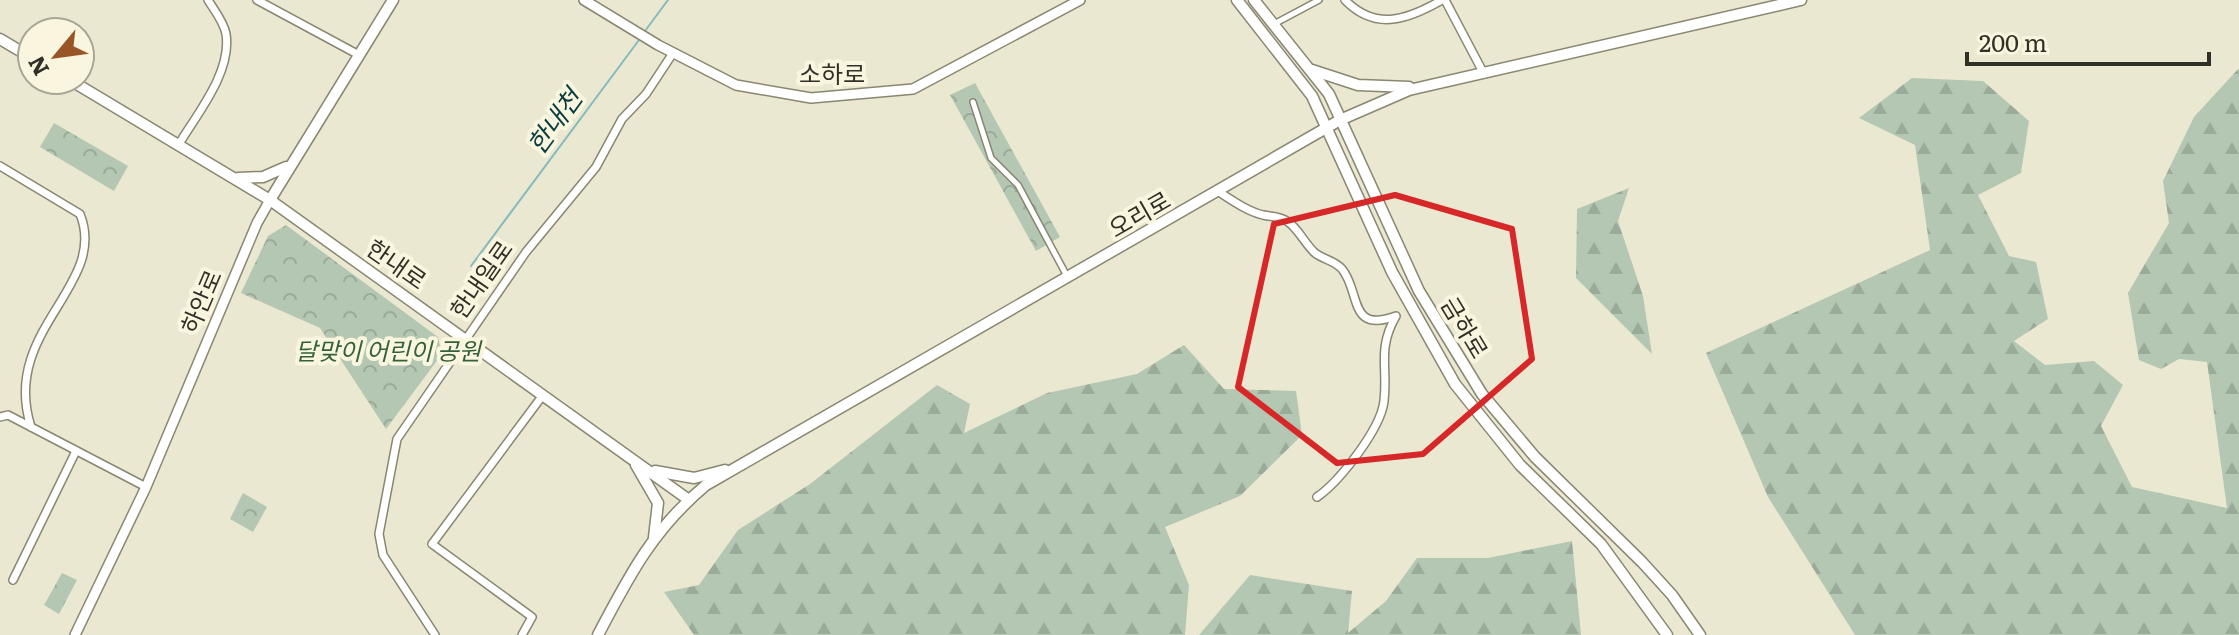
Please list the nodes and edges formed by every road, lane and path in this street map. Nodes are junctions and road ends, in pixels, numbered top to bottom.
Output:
1 (208, 0) edge
2 (257, 0) edge
3 (393, 0) edge
4 (584, 0) edge
5 (1080, 0) edge
6 (1237, 0) edge
7 (1254, 0) edge
8 (1319, 0) edge
9 (1345, 0) edge
10 (1444, 0) edge
11 (1801, 0) edge
12 (1273, 25) junction
13 (673, 53) junction
14 (359, 55) junction
15 (1308, 68) junction
16 (1484, 74) junction
17 (1419, 88) junction
18 (96, 95) edge
19 (973, 102) dead end
20 (1340, 120) junction
21 (1326, 128) junction
22 (179, 144) junction
23 (296, 156) junction
24 (0, 166) edge
25 (234, 177) junction
26 (1219, 192) junction
27 (270, 200) junction
28 (1068, 279) junction
29 (1408, 301) junction
30 (1396, 316) junction
31 (465, 339) junction
32 (543, 395) junction
33 (0, 417) edge
34 (31, 427) junction
35 (76, 451) junction
36 (633, 460) junction
37 (731, 469) junction
38 (146, 487) junction
39 (1317, 497) dead end
40 (689, 500) junction
41 (654, 537) junction
42 (13, 580) dead end
43 (75, 635) edge
44 (435, 635) edge
45 (522, 635) edge
46 (598, 635) edge
47 (1667, 635) edge
48 (1700, 635) edge

1 - 22 street
2 - 14 street
3 - 14 main road, 하안로
4 - 13 street, 소하로
5 - 13 street, 소하로
6 - 21 main road, 금하로
7 - 12 main road, 금하로
8 - 12 street
9 - 10 street
10 - 16 street
11 - 16 main road, 오리로
12 - 15 main road, 금하로
13 - 31 street, 한내일로
14 - 23 main road, 하안로
15 - 17 main road
15 - 20 main road, 금하로
16 - 17 main road, 오리로
17 - 20 main road, 오리로
18 - 22 main road, 한내로
19 - 28 street
20 - 21 main road, 오리로
20 - 48 main road, 금하로
21 - 26 main road, 오리로
21 - 29 main road, 금하로
22 - 25 main road, 한내로
23 - 25 main road
23 - 27 main road, 하안로
24 - 34 street
25 - 27 main road, 한내로
26 - 28 main road, 오리로
26 - 30 street
27 - 31 main road, 한내로
27 - 38 street, 하안로
28 - 37 main road, 오리로
29 - 30 street
29 - 47 main road, 금하로
30 - 39 street
31 - 32 main road, 한내로
31 - 44 street, 한내일로
32 - 36 main road, 한내로
32 - 45 street
33 - 34 street
34 - 35 street
35 - 38 street
35 - 42 street
36 - 37 main road
36 - 40 main road, 한내로
36 - 41 main road
37 - 40 main road, 오리로
38 - 43 street, 하안로
40 - 41 main road, 오리로
41 - 46 main road, 오리로

